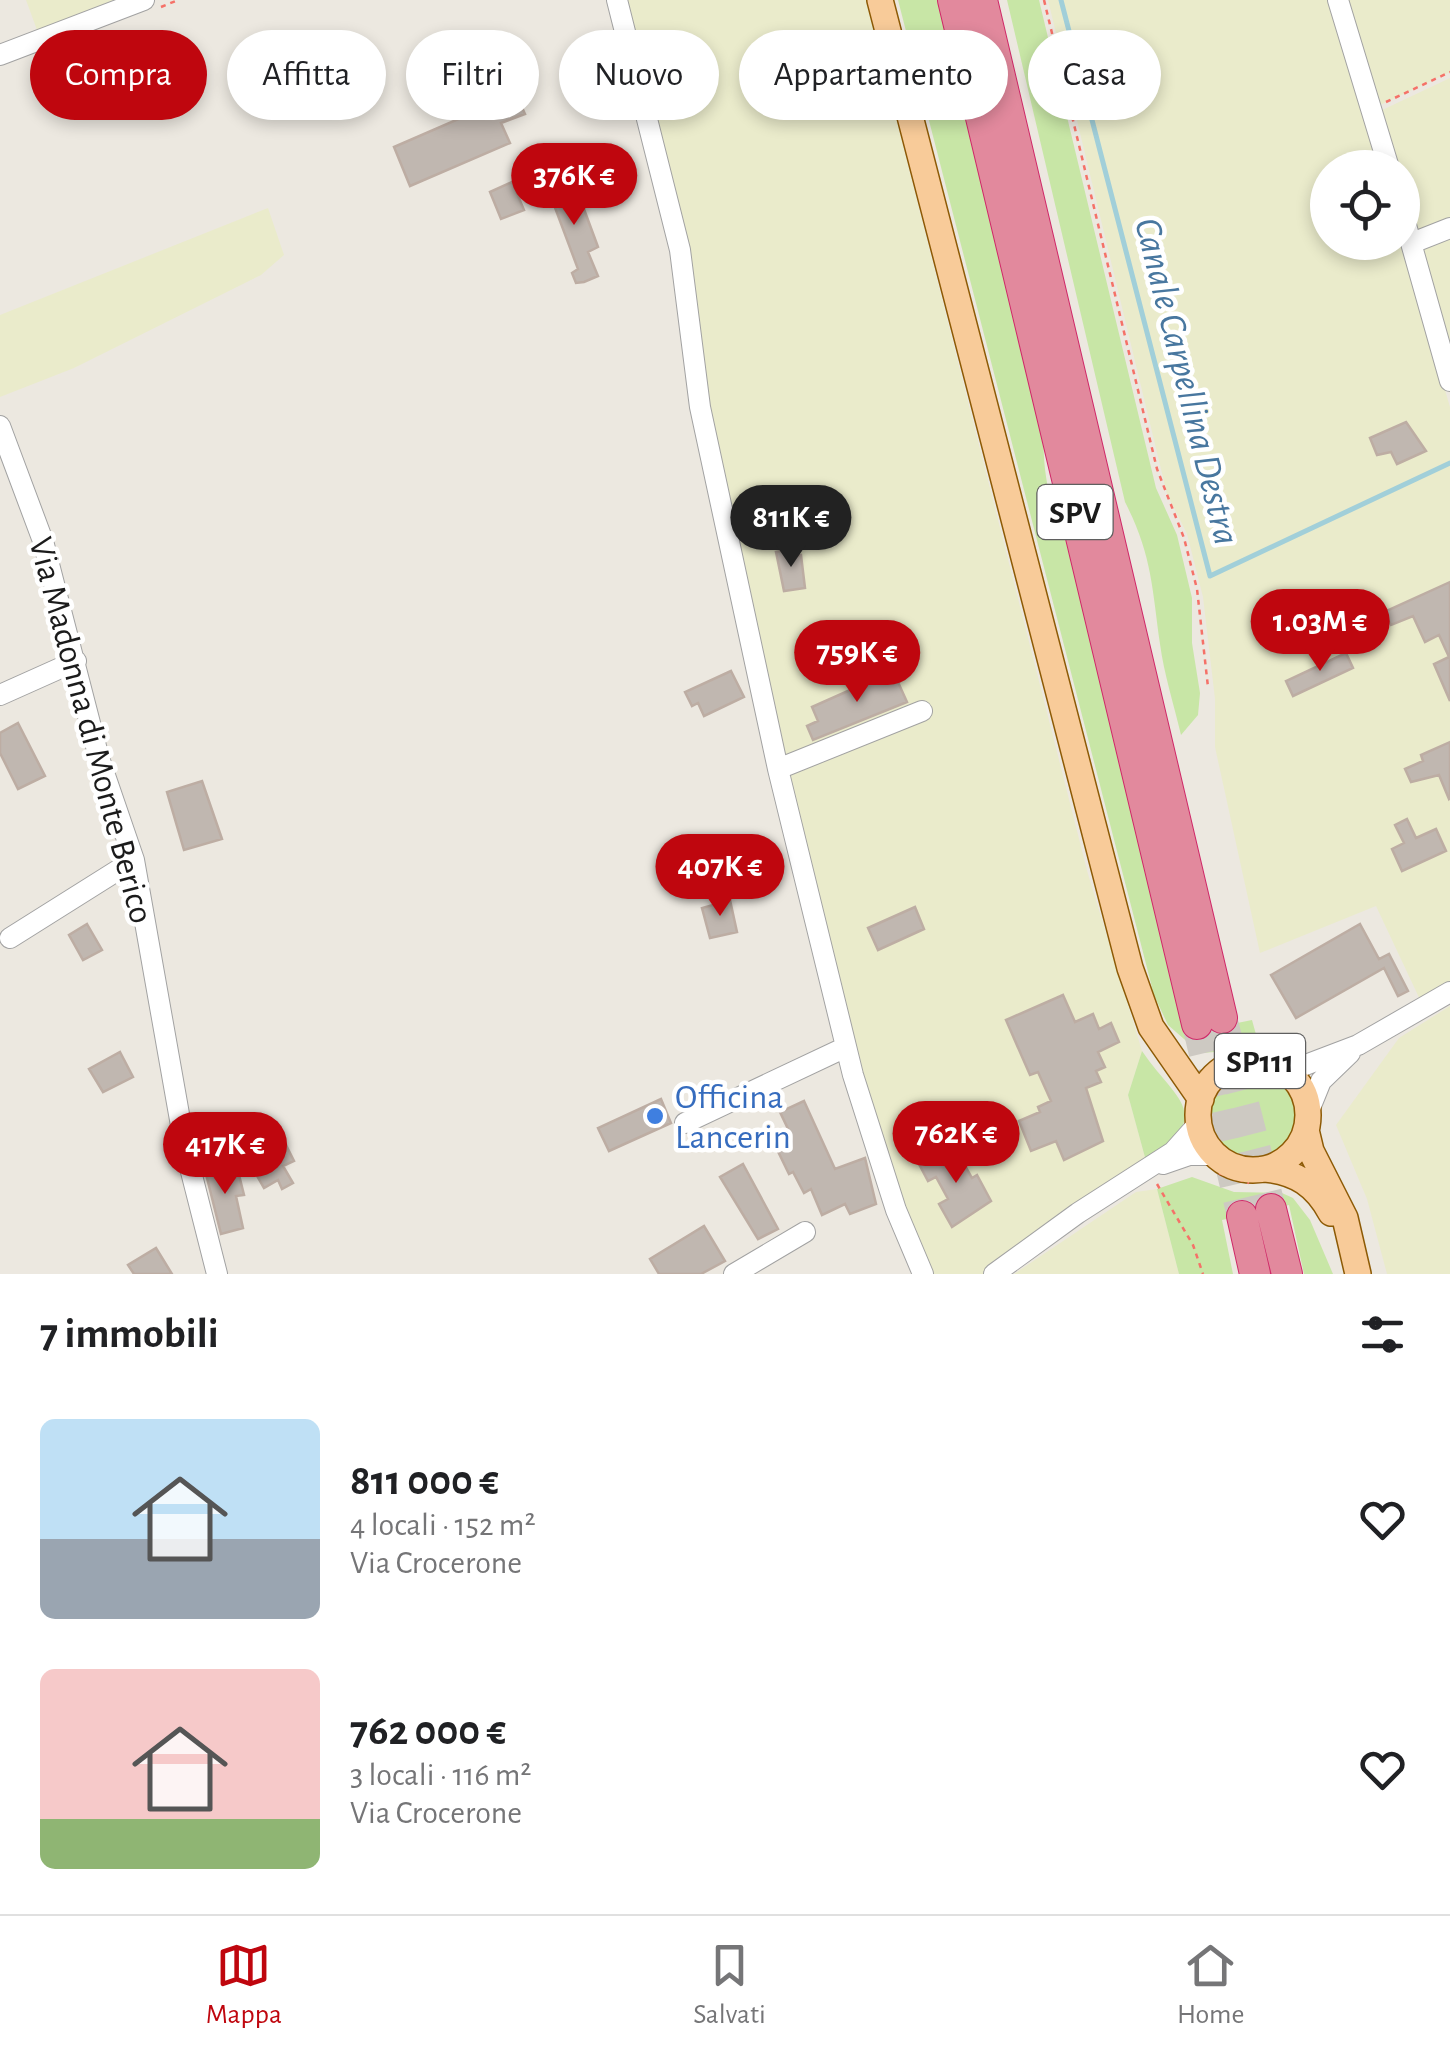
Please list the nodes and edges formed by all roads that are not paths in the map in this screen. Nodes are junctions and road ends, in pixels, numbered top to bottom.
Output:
1 (144, 0) edge
2 (617, 0) edge
3 (880, 0) edge
4 (953, 0) edge
5 (982, 0) edge
6 (1338, 0) edge
7 (0, 55) edge
8 (1383, 150) edge
9 (1450, 228) edge
10 (1420, 240) edge
11 (1417, 260) edge
12 (1450, 380) edge
13 (0, 426) edge
14 (76, 661) junction
15 (0, 695) edge
16 (922, 711) dead end
17 (778, 769) junction
18 (134, 860) junction
19 (10, 938) dead end
20 (1450, 992) edge
21 (1151, 1026) junction
22 (1358, 1045) junction
23 (846, 1047) junction
24 (1230, 1066) junction
25 (1287, 1072) junction
26 (1200, 1111) junction
27 (1307, 1122) junction
28 (685, 1123) dead end
29 (1216, 1156) junction
30 (1266, 1169) junction
31 (1148, 1170) junction
32 (805, 1232) dead end
33 (1356, 1266) edge
34 (218, 1274) edge
35 (734, 1274) edge
36 (923, 1274) edge
37 (994, 1274) edge
38 (1255, 1274) edge
39 (1288, 1274) edge

1 - 7 street
2 - 17 street
3 - 21 main road, SP111
4 - 5 highway, SPV
6 - 8 street
9 - 10 street
11 - 12 street
13 - 14 street, Via Madonna di Monte Berico
14 - 15 street
14 - 18 street, Via Madonna di Monte Berico
16 - 17 street
17 - 23 street
18 - 19 street
18 - 34 street, Via Madonna di Monte Berico
20 - 22 street
21 - 24 main road, SP111
21 - 26 main road, SP111
22 - 25 street
22 - 27 street
23 - 28 street
23 - 36 street
24 - 25 main road, SP111
24 - 26 main road, SP111
25 - 27 main road, SP111
26 - 29 main road, SP111
26 - 31 street
27 - 30 main road, SP111
27 - 33 main road, SP111
29 - 30 main road, SP111
29 - 31 street
30 - 33 main road, SP111
31 - 37 street
32 - 35 street
38 - 39 highway

